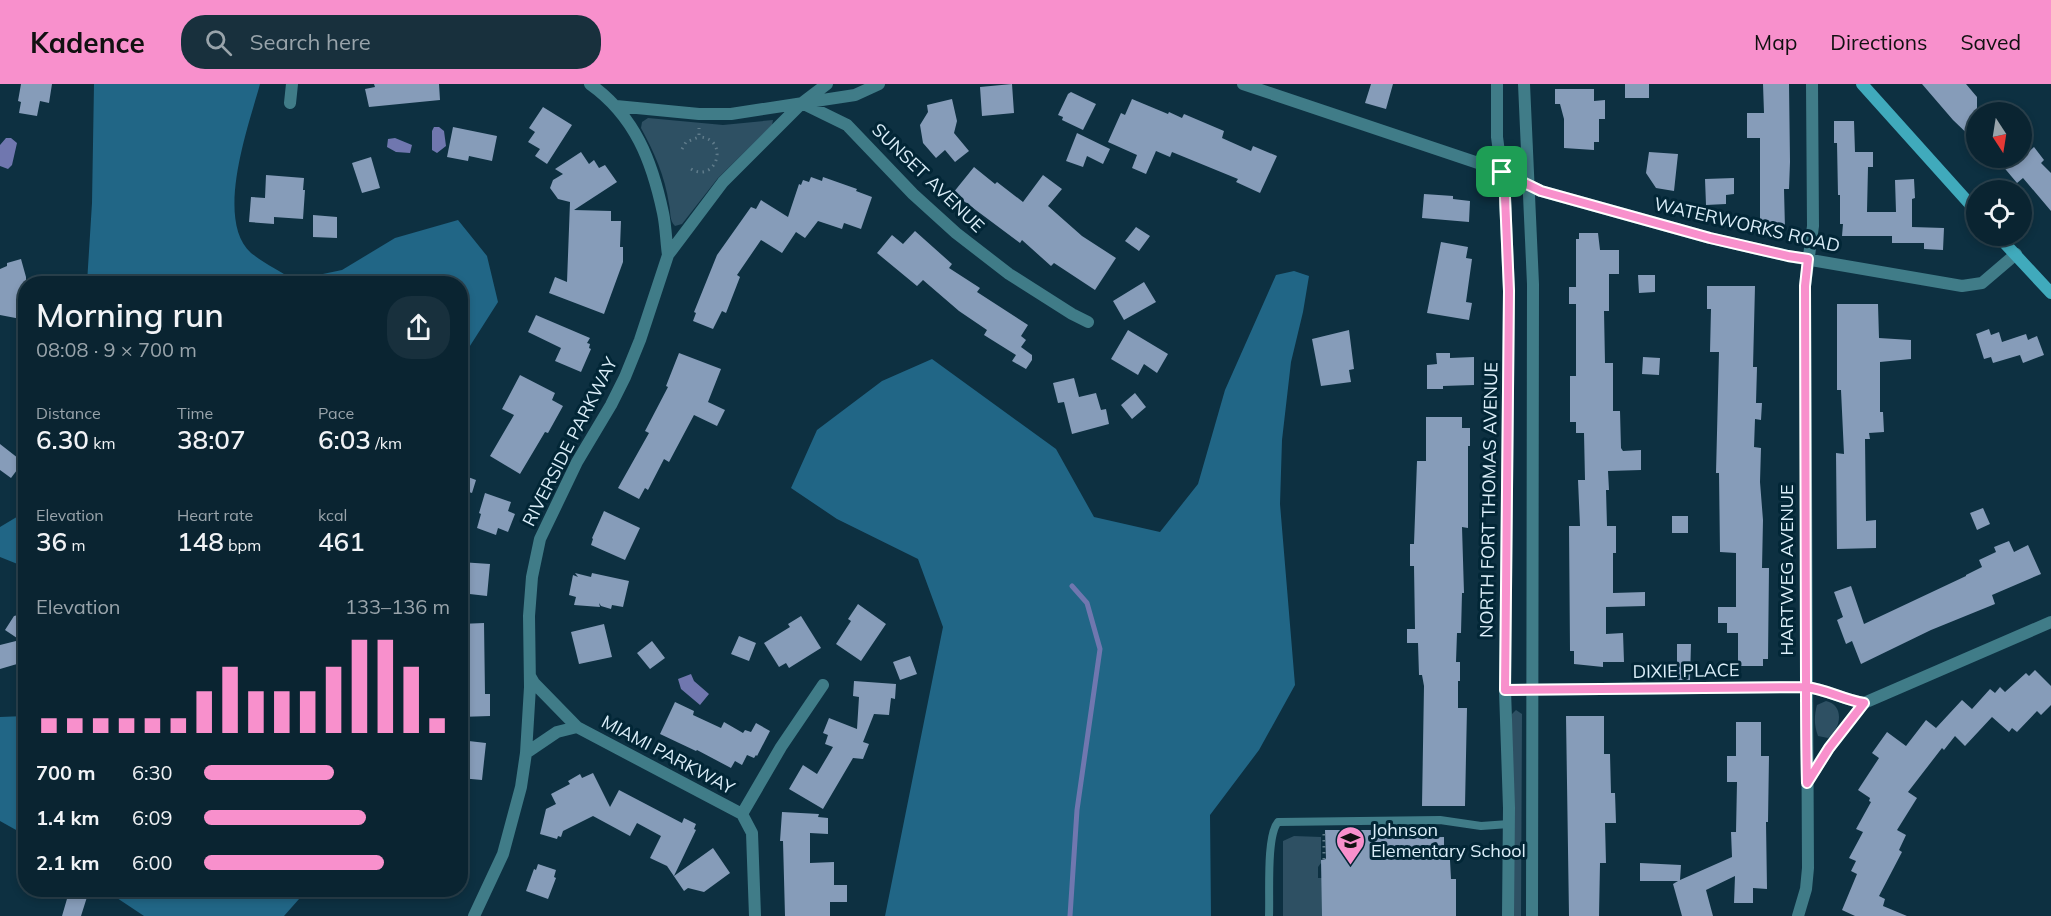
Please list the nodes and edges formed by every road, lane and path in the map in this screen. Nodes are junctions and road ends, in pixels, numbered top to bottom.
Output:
1 (292, 84) edge
2 (590, 84) edge
3 (827, 84) edge
4 (879, 84) edge
5 (1243, 84) edge
6 (1497, 84) edge
7 (1524, 84) edge
8 (1812, 84) edge
9 (1862, 84) edge
10 (290, 103) dead end
11 (802, 103) junction
12 (616, 106) junction
13 (699, 114) junction
14 (699, 137) junction
15 (682, 149) dead end
16 (691, 169) dead end
17 (1502, 172) junction
18 (1530, 185) junction
19 (1966, 200) edge
20 (2008, 246) edge
21 (2016, 254) junction
22 (668, 255) junction
23 (1808, 259) junction
24 (2051, 293) edge
25 (1088, 322) dead end
26 (2051, 622) edge
27 (530, 676) junction
28 (822, 685) dead end
29 (1806, 687) junction
30 (1532, 689) junction
31 (1505, 690) junction
32 (1864, 703) junction
33 (577, 727) junction
34 (526, 753) junction
35 (1807, 783) junction
36 (742, 814) junction
37 (1509, 825) junction
38 (1323, 829) dead end
39 (1381, 835) dead end
40 (1406, 838) dead end
41 (1324, 859) dead end
42 (474, 916) edge
43 (755, 916) edge
44 (1269, 916) edge
45 (1508, 916) edge
46 (1532, 916) edge
47 (1798, 916) edge

1 - 10 street
2 - 12 street
3 - 11 street, RIVERSIDE PARKWAY
4 - 11 street
5 - 17 street, WATERWORKS ROAD
6 - 17 street, NORTH FORT THOMAS AVENUE
7 - 18 street
8 - 23 street, HARTWEG AVENUE
9 - 19 main road
11 - 13 street
11 - 22 street, RIVERSIDE PARKWAY
11 - 25 street, SUNSET AVENUE
12 - 13 street
12 - 22 street
13 - 14 path
14 - 15 path
14 - 16 path
17 - 18 street, WATERWORKS ROAD
17 - 31 street, NORTH FORT THOMAS AVENUE
18 - 23 street, WATERWORKS ROAD
18 - 30 street
20 - 21 main road
21 - 23 street, WATERWORKS ROAD
21 - 24 main road
22 - 27 street, RIVERSIDE PARKWAY
23 - 29 street, HARTWEG AVENUE
26 - 32 street
27 - 33 street, MIAMI PARKWAY
27 - 34 street, RIVERSIDE PARKWAY
28 - 36 street, MIAMI PARKWAY
29 - 30 street, DIXIE PLACE
29 - 32 street, DIXIE PLACE
29 - 35 street, HARTWEG AVENUE
30 - 31 street, DIXIE PLACE
30 - 46 street
31 - 37 street, NORTH FORT THOMAS AVENUE
32 - 35 street
33 - 34 street, MIAMI PARKWAY
33 - 36 street, MIAMI PARKWAY
34 - 42 street, RIVERSIDE PARKWAY
35 - 47 street, HARTWEG AVENUE
36 - 43 street, MIAMI PARKWAY
37 - 44 lane
37 - 45 street, NORTH FORT THOMAS AVENUE
38 - 41 path
39 - 40 path

